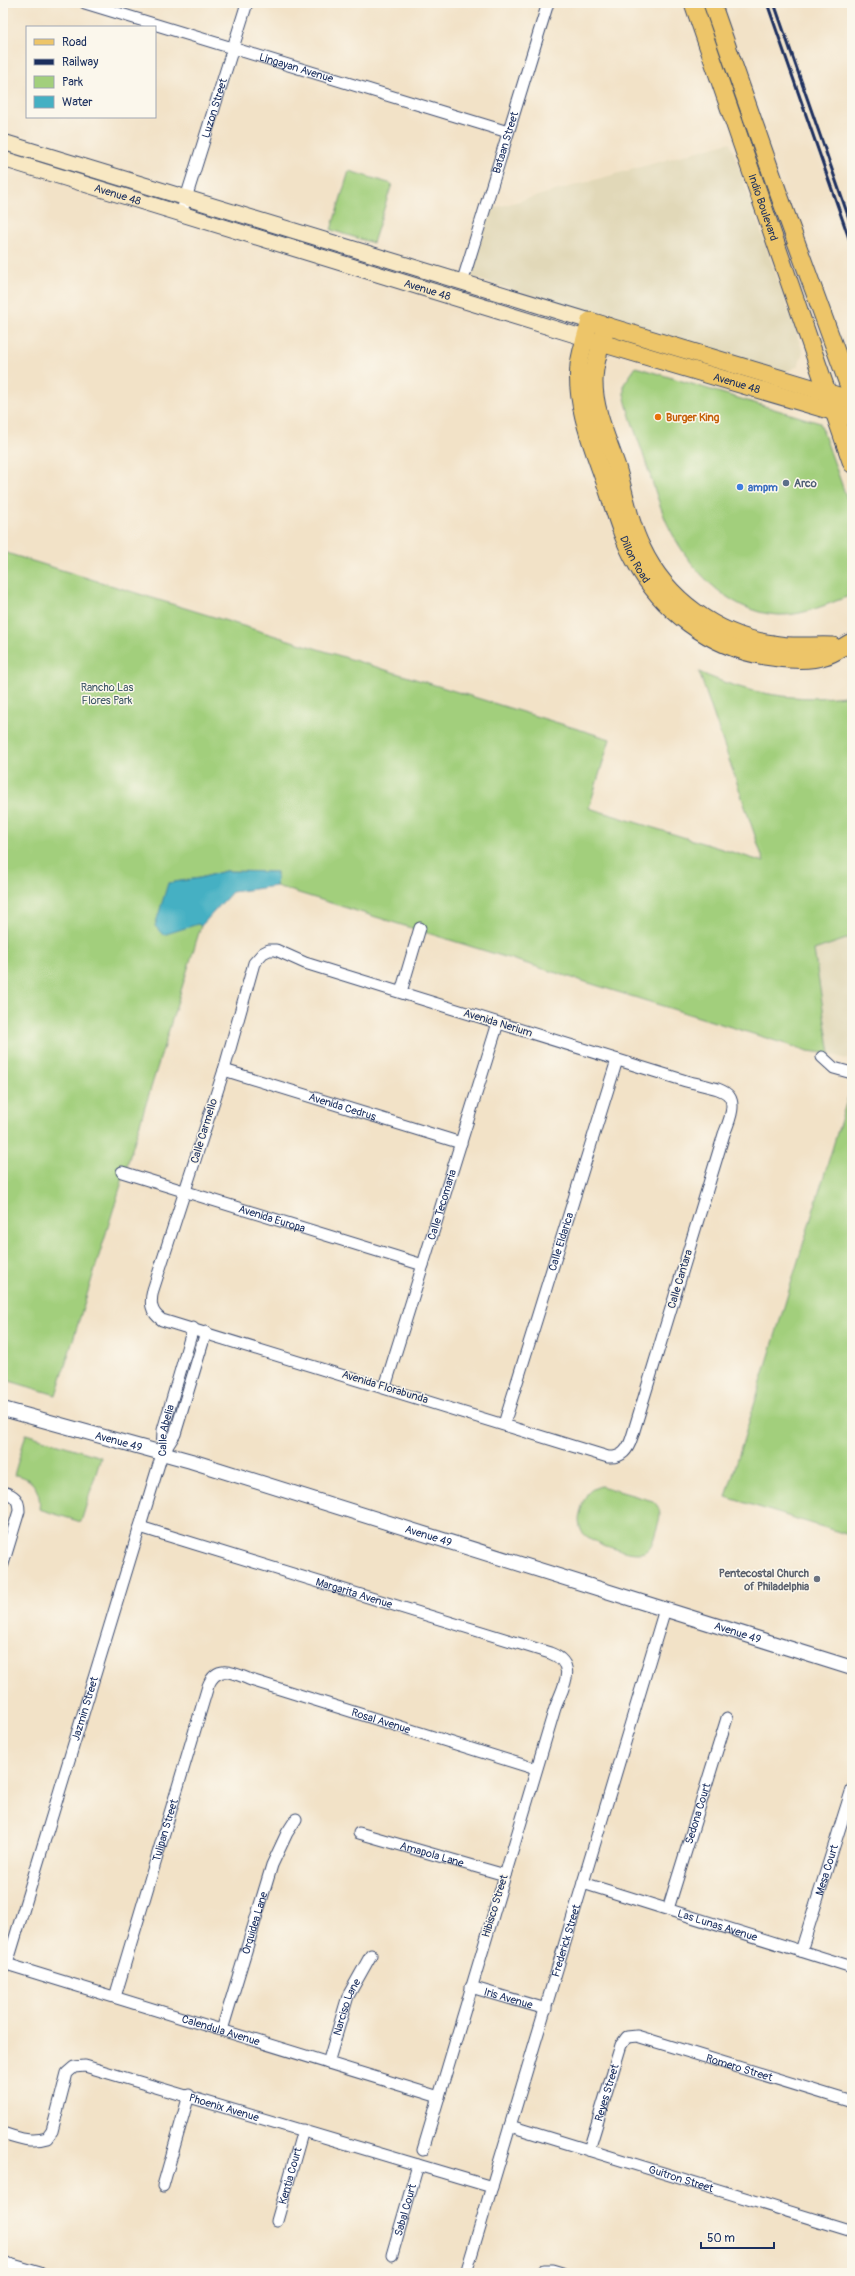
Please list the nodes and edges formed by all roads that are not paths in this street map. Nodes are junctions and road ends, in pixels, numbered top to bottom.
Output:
1 (85, 3) edge
2 (247, 3) edge
3 (548, 3) edge
4 (692, 3) edge
5 (712, 3) edge
6 (234, 49) junction
7 (508, 132) junction
8 (3, 142) edge
9 (3, 159) edge
10 (186, 198) junction
11 (181, 214) junction
12 (331, 260) junction
13 (462, 282) junction
14 (590, 321) junction
15 (607, 326) junction
16 (585, 338) junction
17 (601, 344) junction
18 (828, 393) junction
19 (852, 395) edge
20 (852, 400) edge
21 (835, 412) junction
22 (852, 417) edge
23 (852, 464) edge
24 (847, 644) edge
25 (420, 928) dead end
26 (263, 953) joint
27 (401, 992) junction
28 (498, 1023) junction
29 (822, 1057) dead end
30 (617, 1060) junction
31 (224, 1070) junction
32 (852, 1073) edge
33 (731, 1100) joint
34 (461, 1143) junction
35 (122, 1172) dead end
36 (186, 1191) junction
37 (423, 1265) junction
38 (153, 1311) joint
39 (193, 1328) junction
40 (206, 1332) junction
41 (385, 1387) junction
42 (3, 1409) edge
43 (504, 1424) junction
44 (162, 1454) junction
45 (621, 1455) joint
46 (3, 1492) edge
47 (140, 1527) junction
48 (3, 1564) edge
49 (665, 1609) junction
50 (565, 1663) joint
51 (852, 1668) edge
52 (225, 1671) joint
53 (727, 1718) dead end
54 (536, 1769) junction
55 (852, 1788) edge
56 (296, 1819) dead end
57 (359, 1833) dead end
58 (504, 1875) junction
59 (583, 1883) junction
60 (668, 1909) junction
61 (801, 1951) junction
62 (371, 1954) dead end
63 (5, 1964) edge
64 (852, 1967) edge
65 (471, 1987) junction
66 (115, 1997) junction
67 (546, 2010) junction
68 (222, 2030) junction
69 (627, 2037) joint
70 (328, 2062) junction
71 (188, 2095) junction
72 (438, 2097) junction
73 (852, 2102) edge
74 (510, 2126) junction
75 (303, 2130) junction
76 (3, 2133) edge
77 (422, 2150) dead end
78 (589, 2150) junction
79 (418, 2165) junction
80 (163, 2186) dead end
81 (492, 2187) junction
82 (277, 2221) dead end
83 (852, 2231) edge
84 (392, 2255) dead end
85 (3, 2262) edge
86 (543, 2272) edge
87 (40, 2273) edge
88 (466, 2273) edge
89 (562, 2273) edge

1 - 6 street, Lingayan Avenue
2 - 6 street, Luzon Street
3 - 7 street, Bataan Street
4 - 18 main road, Indio Boulevard
5 - 19 main road, Indio Boulevard
6 - 7 street, Lingayan Avenue
6 - 10 street, Luzon Street
7 - 13 street, Bataan Street
8 - 10 main road, Avenue 48
9 - 11 main road, Avenue 48
10 - 11 street, Luzon Street
10 - 13 main road, Avenue 48
11 - 12 main road, Avenue 48
12 - 13 main road
12 - 16 main road, Avenue 48
13 - 14 main road, Avenue 48
14 - 15 main road, Avenue 48
14 - 16 main road, Dillon Road
15 - 17 main road, Dillon Road
15 - 18 main road, Avenue 48
16 - 17 main road, Avenue 48
16 - 24 main road, Dillon Road
17 - 21 main road, Avenue 48
17 - 24 main road, Dillon Road
18 - 20 main road, Avenue 48
18 - 21 main road, Indio Boulevard
21 - 22 main road, Avenue 48
21 - 23 main road, Indio Boulevard
25 - 27 street
26 - 27 street, Avenida Nerium
26 - 31 street, Calle Carmello
27 - 28 street, Avenida Nerium
28 - 30 street, Avenida Nerium
28 - 34 street, Calle Tecomaria
29 - 32 street
30 - 33 street, Avenida Nerium
30 - 43 street, Calle Eldarica
31 - 34 street, Avenida Cedrus
31 - 36 street, Calle Carmello
33 - 45 street, Calle Cantara
34 - 37 street, Calle Tecomaria
35 - 36 street, Avenida Europa
36 - 37 street, Avenida Europa
36 - 38 street, Calle Carmello
37 - 41 street, Calle Tecomaria
38 - 39 street, Avenida Florabunda
39 - 40 street, Avenida Florabunda
39 - 44 street, Calle Abelia
40 - 41 street, Avenida Florabunda
40 - 44 street, Calle Abelia
41 - 43 street, Avenida Florabunda
42 - 44 street, Avenue 49
43 - 45 street, Avenida Florabunda
44 - 47 street, Jazmin Street
44 - 49 street, Avenue 49
46 - 48 street
47 - 50 street, Margarita Avenue
47 - 63 street, Jazmin Street
49 - 51 street, Avenue 49
49 - 59 street, Frederick Street
50 - 54 street, Hibisco Street
52 - 54 street, Rosal Avenue
52 - 66 street, Tulipan Street
53 - 60 street, Sedona Court
54 - 58 street, Hibisco Street
55 - 61 street, Mesa Court
56 - 68 street, Orquidea Lane
57 - 58 street, Amapola Lane
58 - 65 street, Hibisco Street
59 - 60 street, Las Lunas Avenue
59 - 67 street, Frederick Street
60 - 61 street, Las Lunas Avenue
61 - 64 street, Las Lunas Avenue
62 - 70 street, Narciso Lane
63 - 66 street, Calendula Avenue
65 - 67 street, Iris Avenue
65 - 72 street, Hibisco Street
66 - 68 street, Calendula Avenue
67 - 74 street, Frederick Street
68 - 70 street, Calendula Avenue
69 - 73 street, Romero Street
69 - 78 street, Reyes Street
70 - 72 street, Calendula Avenue
71 - 75 street, Phoenix Avenue
71 - 76 street, Phoenix Avenue
71 - 80 street
72 - 77 street, Hibisco Street
74 - 78 street, Guitron Street
74 - 81 street, Frederick Street
75 - 79 street, Phoenix Avenue
75 - 82 street, Kentia Court
78 - 83 street, Guitron Street
79 - 81 street, Phoenix Avenue
79 - 84 street, Sabal Court
81 - 88 street, Frederick Street
85 - 87 street
86 - 89 street

